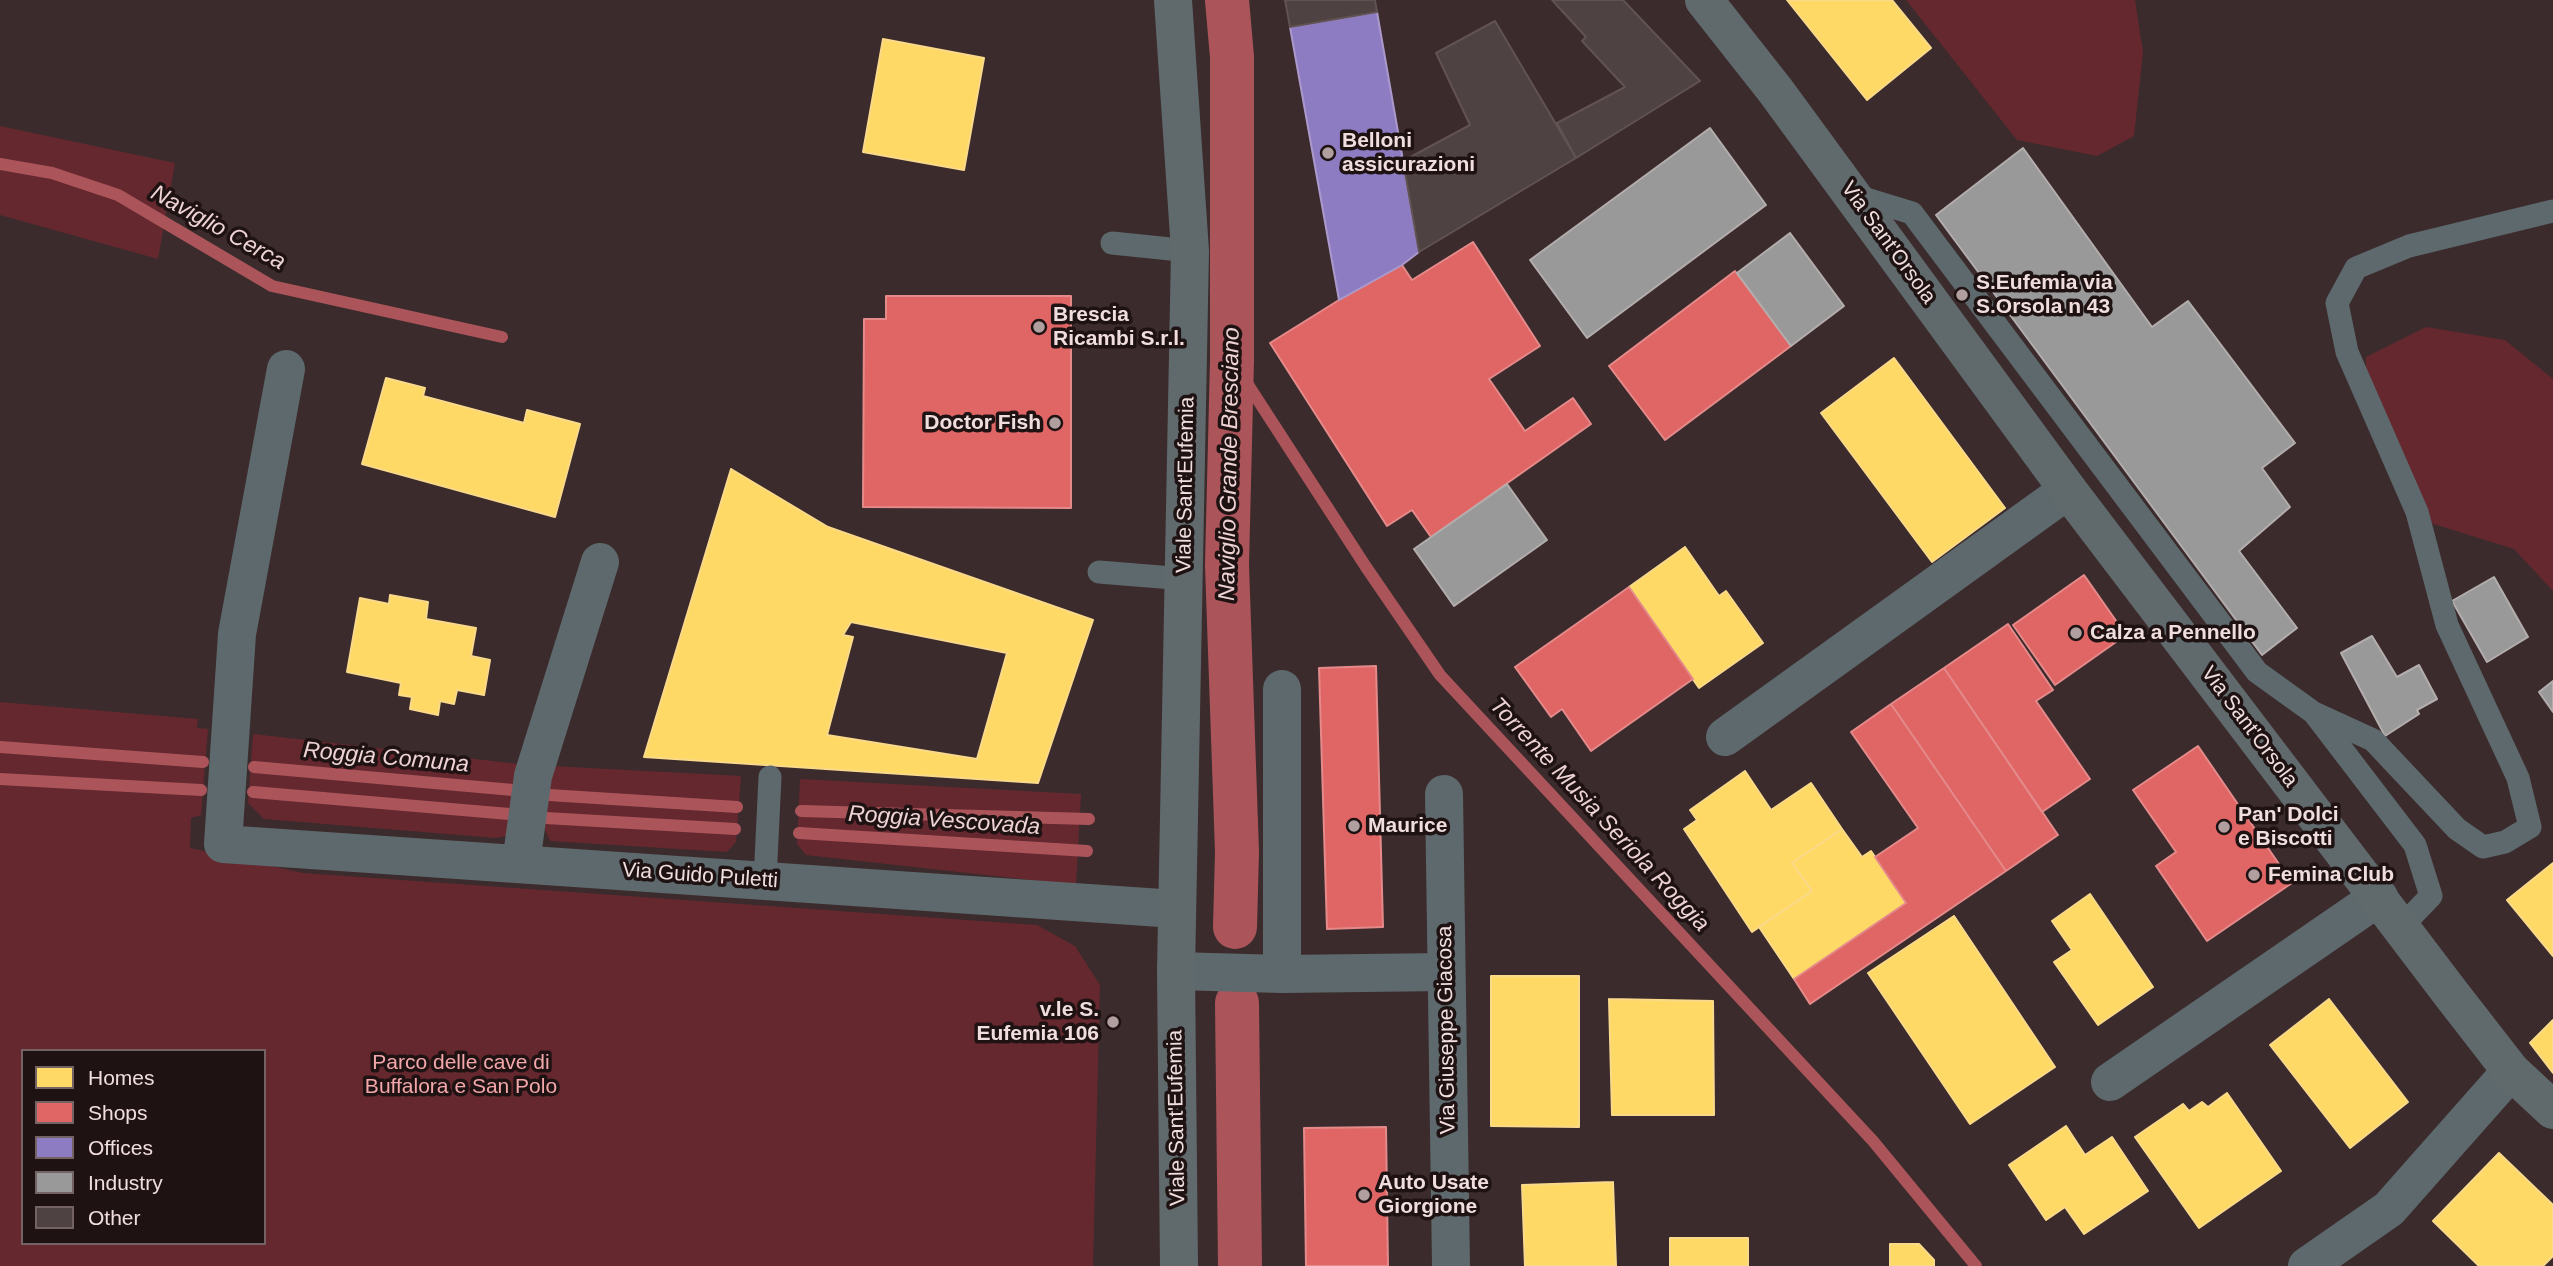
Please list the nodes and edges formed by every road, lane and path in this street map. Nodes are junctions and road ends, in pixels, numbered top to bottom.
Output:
1 (1173, 0) edge
2 (1704, 0) edge
3 (1853, 195) junction
4 (2553, 211) edge
5 (1112, 243) dead end
6 (1190, 251) junction
7 (286, 369) dead end
8 (2068, 490) junction
9 (600, 562) dead end
10 (1099, 572) dead end
11 (1185, 579) junction
12 (1282, 690) dead end
13 (2314, 713) junction
14 (1725, 737) dead end
15 (770, 778) dead end
16 (1444, 794) dead end
17 (521, 863) junction
18 (765, 881) junction
19 (1177, 909) junction
20 (2390, 912) junction
21 (1176, 971) junction
22 (1446, 972) junction
23 (1282, 974) junction
24 (2511, 1071) junction
25 (2110, 1082) dead end
26 (2553, 1110) edge
27 (1179, 1266) edge
28 (1451, 1266) edge
29 (2307, 1266) edge

1 - 6 street, Viale Sant'Eufemia
2 - 3 street, Via Sant'Orsola
3 - 8 street, Via Sant'Orsola
3 - 13 lane
4 - 13 lane
5 - 6 lane
6 - 11 street, Viale Sant'Eufemia
7 - 17 street, Via Guido Puletti
8 - 14 street
8 - 20 street, Via Sant'Orsola
9 - 17 street
10 - 11 lane
11 - 19 street, Viale Sant'Eufemia
12 - 23 street
13 - 20 lane
15 - 18 lane
16 - 22 street, Via Giuseppe Giacosa
17 - 18 street, Via Guido Puletti
18 - 19 street, Via Guido Puletti
19 - 21 street, Viale Sant'Eufemia
20 - 24 street, Via Sant'Orsola
20 - 25 street
21 - 23 street
21 - 27 street, Viale Sant'Eufemia
22 - 23 street
22 - 28 street, Via Giuseppe Giacosa
24 - 26 street, Via Sant'Orsola
24 - 29 street

